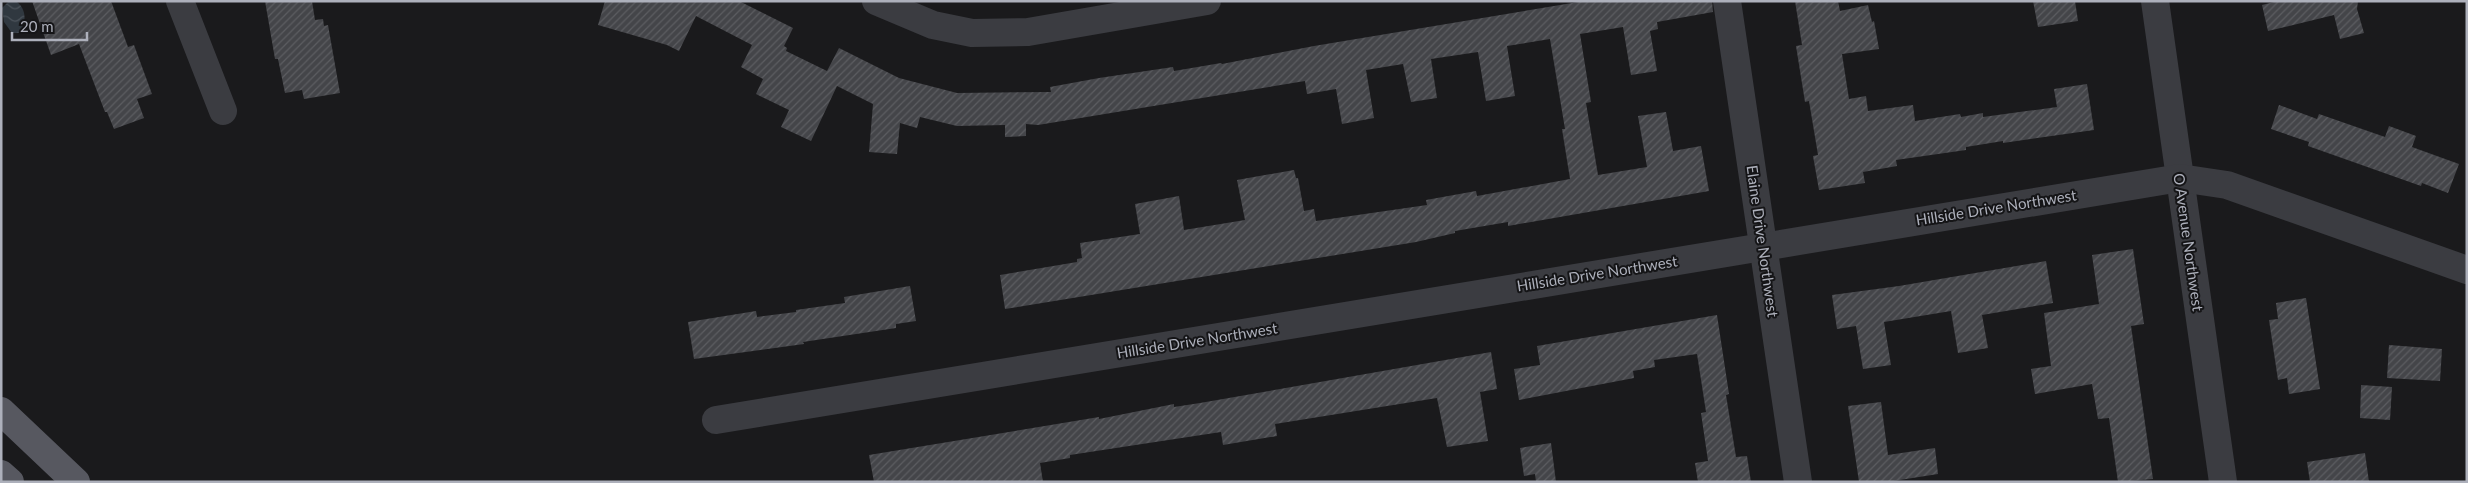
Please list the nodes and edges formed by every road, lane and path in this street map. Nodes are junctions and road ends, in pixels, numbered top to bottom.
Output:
1 (180, 1) edge
2 (876, 1) edge
3 (1207, 1) edge
4 (1727, 1) edge
5 (2156, 1) edge
6 (223, 111) dead end
7 (2180, 178) junction
8 (1763, 246) junction
9 (2467, 270) edge
10 (1, 411) edge
11 (716, 420) dead end
12 (1, 474) edge
13 (10, 482) edge
14 (76, 482) edge
15 (1798, 482) edge
16 (2223, 482) edge

1 - 6 street
2 - 3 street
4 - 8 street, Elaine Drive Northwest
5 - 7 street, O Avenue Northwest
7 - 8 street, Hillside Drive Northwest
7 - 9 street, Hillside Drive Northwest
7 - 16 street, O Avenue Northwest
8 - 11 street, Hillside Drive Northwest
8 - 15 street, Elaine Drive Northwest
10 - 14 main road
12 - 13 main road

